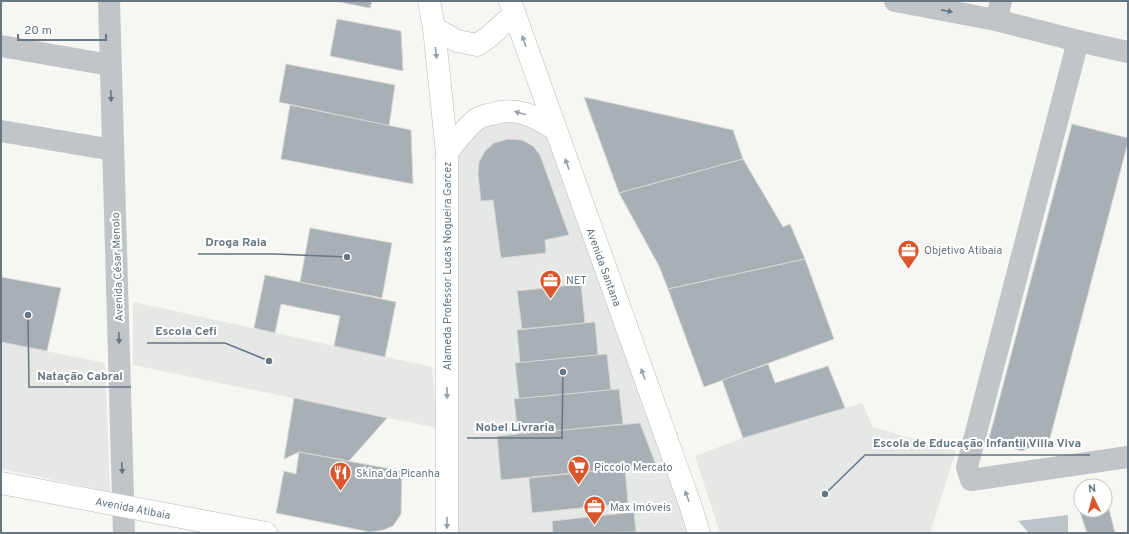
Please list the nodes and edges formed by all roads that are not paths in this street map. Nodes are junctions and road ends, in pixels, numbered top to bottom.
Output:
1 (109, 1) edge
2 (429, 1) edge
3 (895, 1) edge
4 (512, 7) edge
5 (998, 10) edge
6 (434, 28) junction
7 (1078, 41) junction
8 (1, 46) edge
9 (1128, 52) edge
10 (110, 65) junction
11 (555, 129) junction
12 (1, 131) edge
13 (113, 150) junction
14 (446, 154) junction
15 (1128, 457) edge
16 (1, 483) edge
17 (124, 507) junction
18 (124, 533) edge
19 (266, 533) edge
20 (447, 533) edge
21 (699, 533) edge

1 - 10 street, Avenida César Menolo
2 - 6 main road, Alameda Professor Lucas Nogueira Garcez
3 -> 5 street
4 - 6 main road
11 -> 4 main road, Avenida Santana
5 - 7 street
6 -> 14 main road, Alameda Professor Lucas Nogueira Garcez
7 - 9 street
7 - 15 street
8 - 10 street
10 -> 13 street, Avenida César Menolo
11 -> 14 main road
21 -> 11 main road, Avenida Santana
12 - 13 street
13 -> 17 street, Avenida César Menolo
14 -> 20 main road, Alameda Professor Lucas Nogueira Garcez
16 - 17 main road, Avenida Atibaia
17 - 18 street, Avenida César Menolo
17 - 19 main road, Avenida Atibaia

